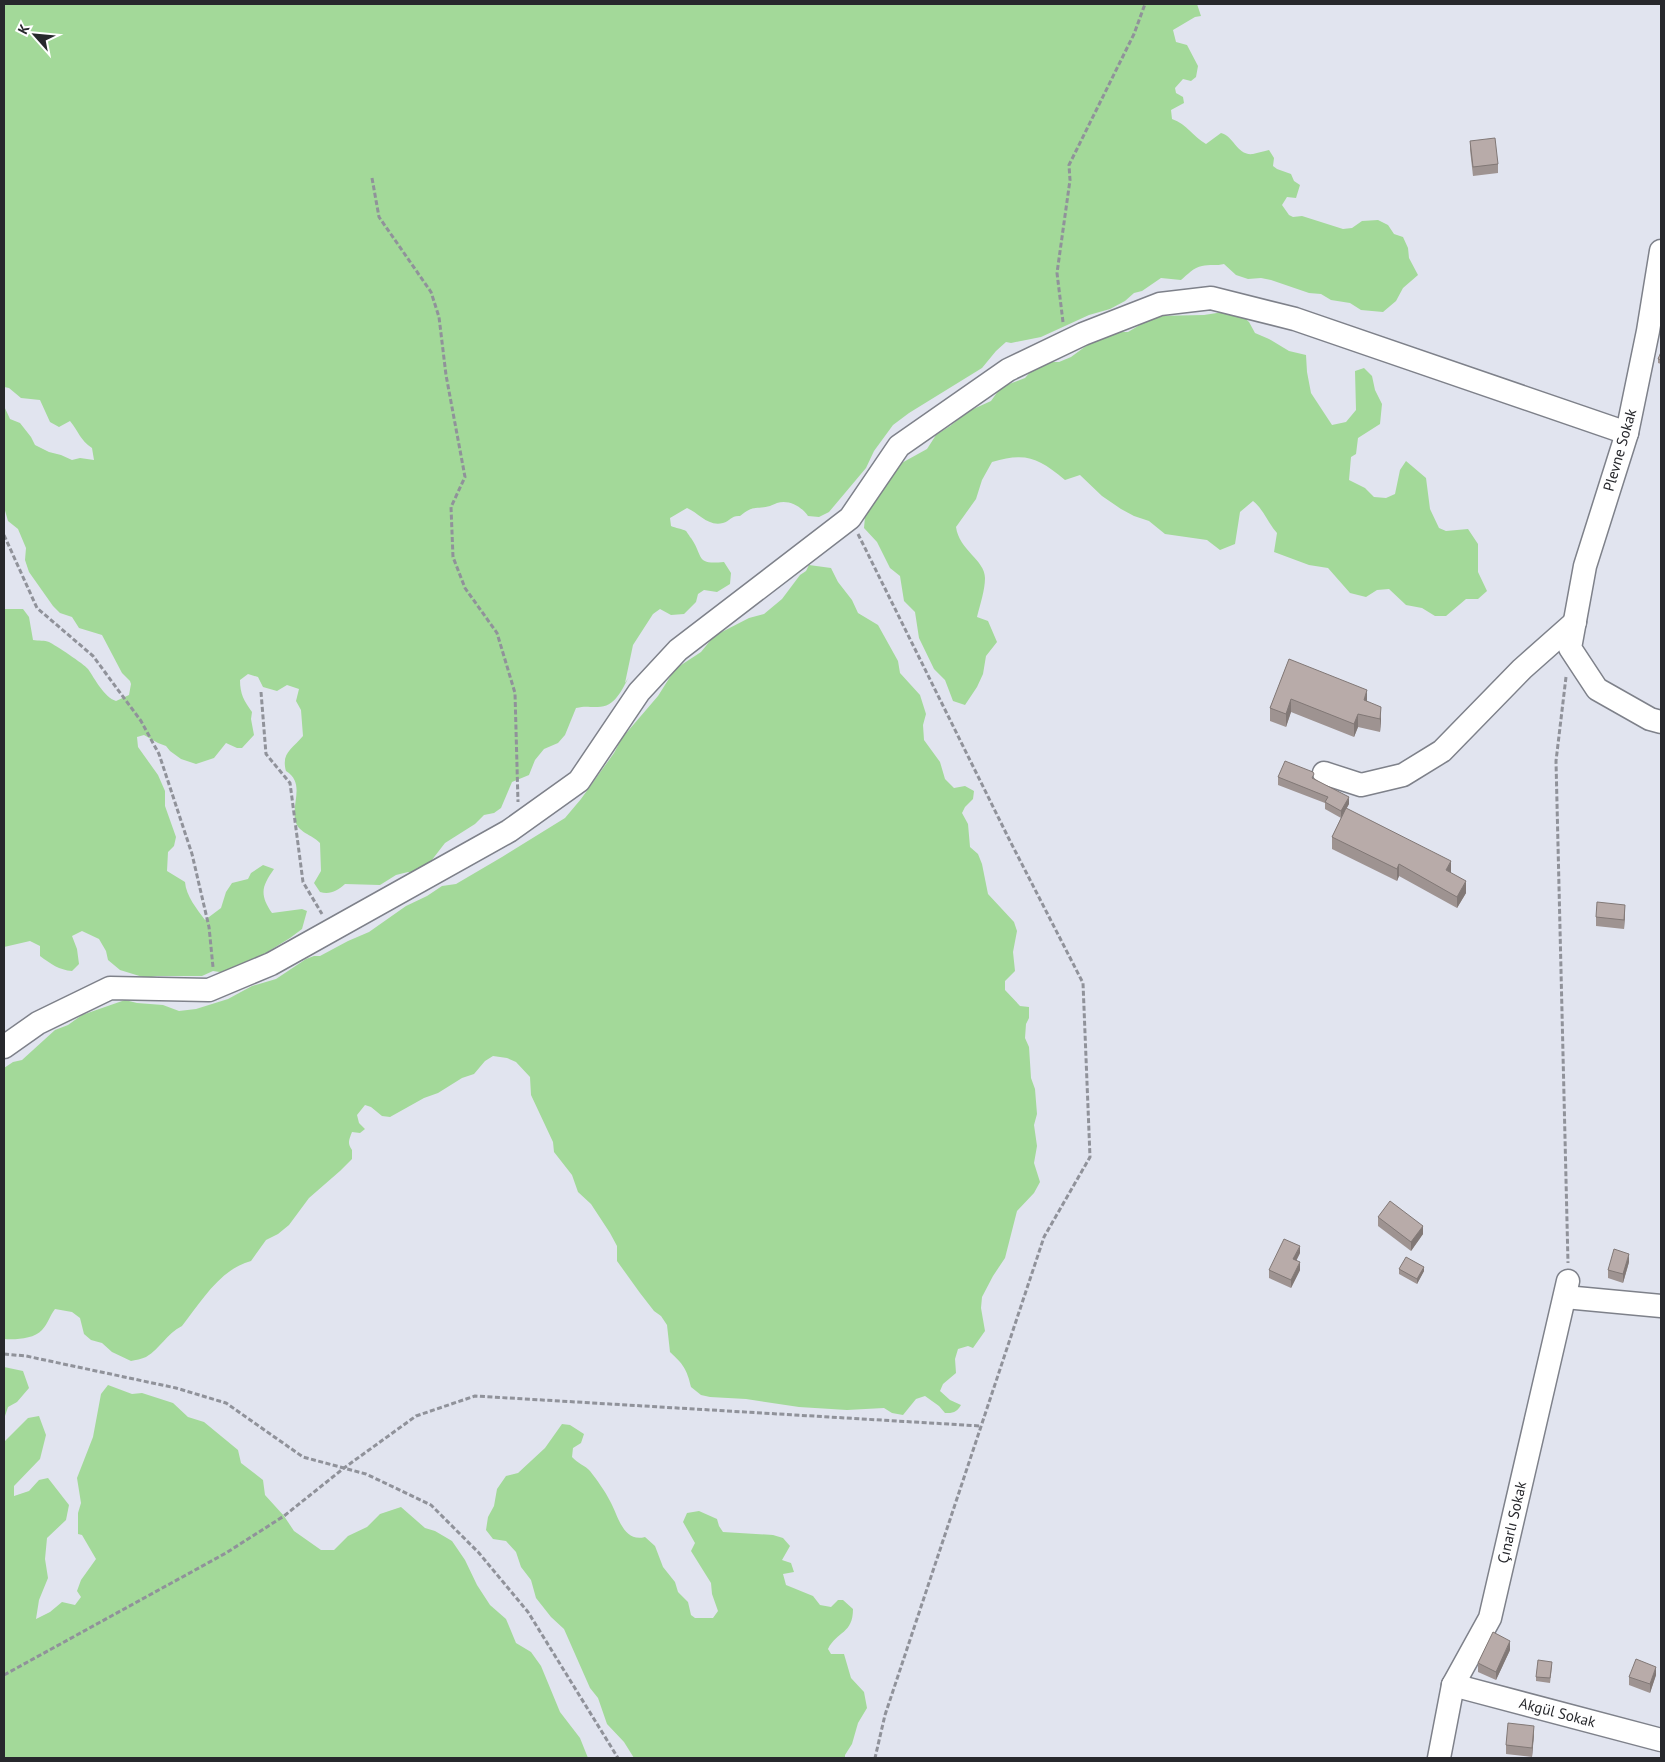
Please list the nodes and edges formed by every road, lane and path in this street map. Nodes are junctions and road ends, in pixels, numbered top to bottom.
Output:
1 (1145, 4) edge
2 (372, 178) dead end
3 (1661, 251) edge
4 (1655, 333) edge
5 (1066, 342) junction
6 (1627, 433) junction
7 (850, 518) junction
8 (4, 535) edge
9 (1575, 622) junction
10 (1570, 648) junction
11 (261, 692) dead end
12 (1661, 722) edge
13 (1324, 773) dead end
14 (518, 825) junction
15 (331, 930) junction
16 (215, 987) junction
17 (4, 1046) edge
18 (1566, 1289) junction
19 (1661, 1306) edge
20 (4, 1354) edge
21 (981, 1426) junction
22 (344, 1468) junction
23 (4, 1675) edge
24 (1453, 1684) junction
25 (1661, 1740) edge
26 (618, 1758) edge
27 (875, 1758) edge
28 (1439, 1758) edge

1 - 5 path
2 - 14 path
3 - 4 street, Plevne Sokak
4 - 6 street, Plevne Sokak
5 - 6 street
5 - 7 street
6 - 9 street, Plevne Sokak
7 - 14 street
7 - 21 path
8 - 16 path
9 - 10 street, Plevne Sokak
9 - 13 street
10 - 12 street
10 - 18 path
11 - 15 path
14 - 15 street
15 - 16 street
16 - 17 street
18 - 19 street
18 - 24 street, Çınarlı Sokak
20 - 22 path
21 - 22 path
21 - 27 path
22 - 23 path
22 - 26 path
24 - 25 street, Akgül Sokak
24 - 28 street, Çınarlı Sokak

